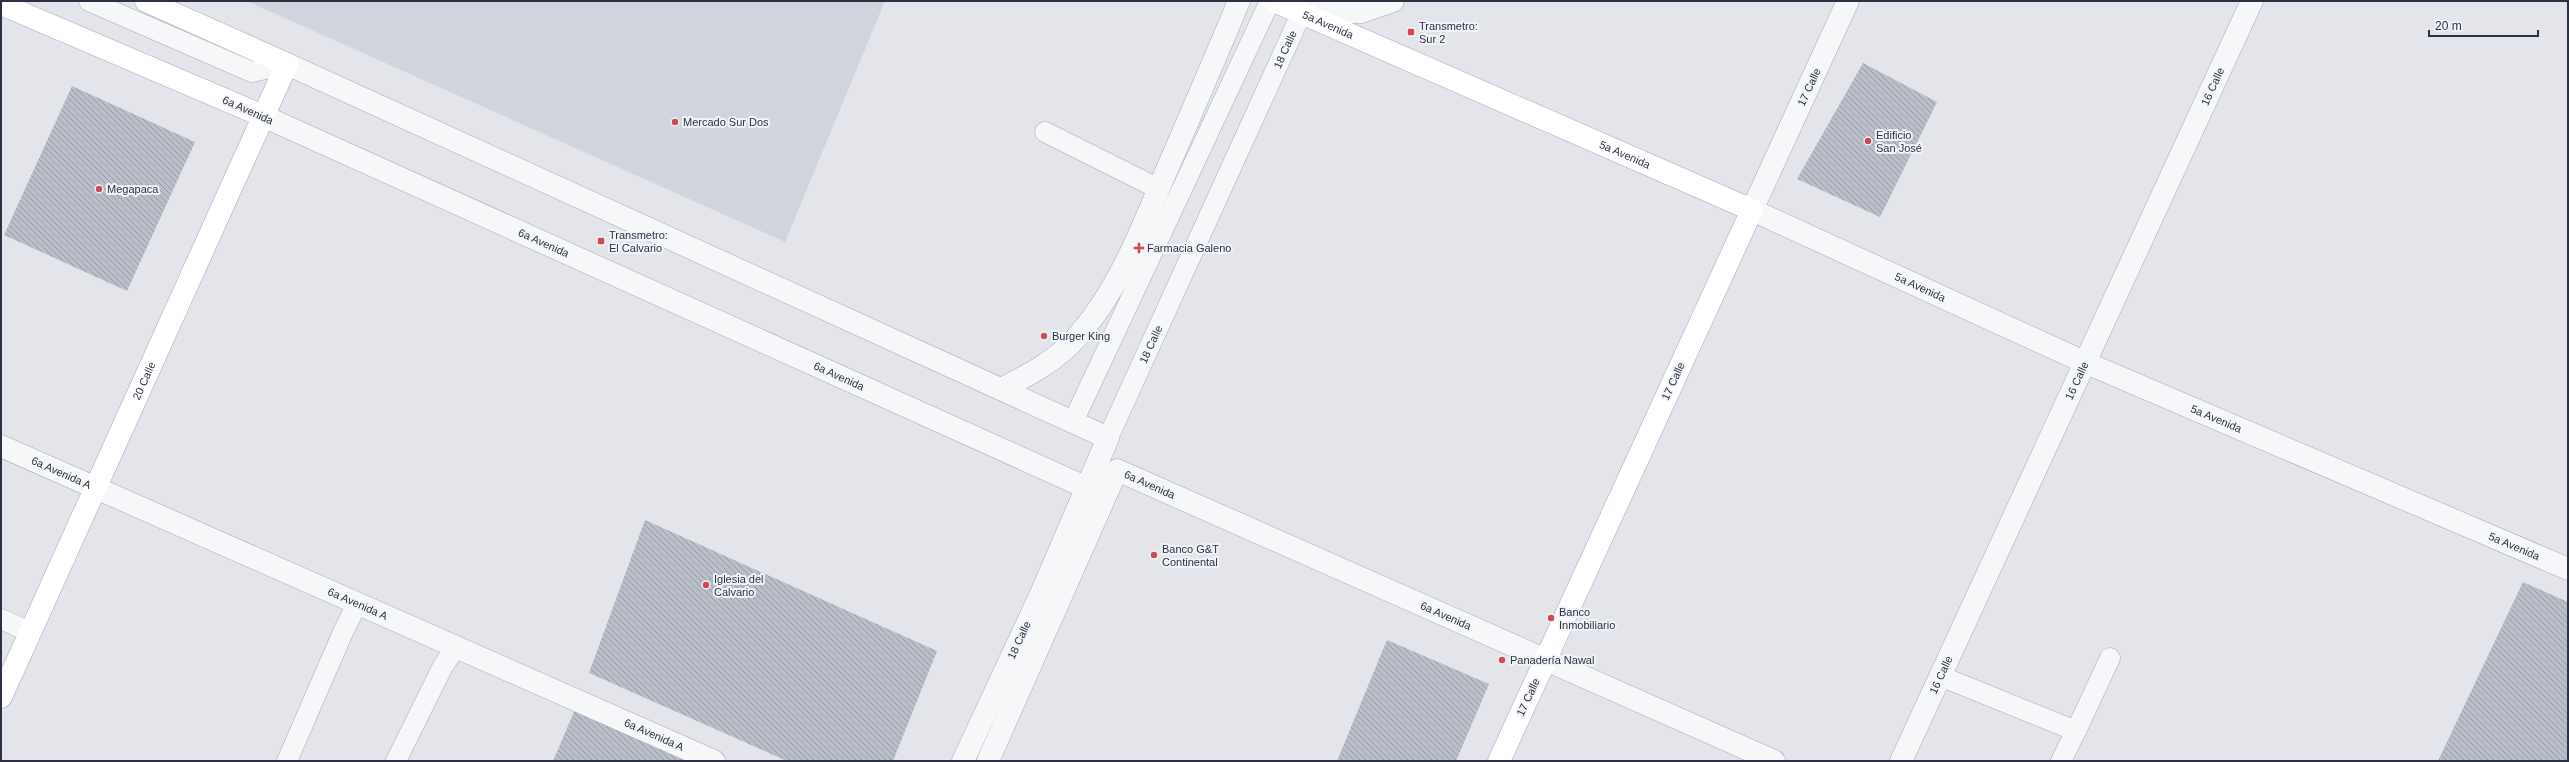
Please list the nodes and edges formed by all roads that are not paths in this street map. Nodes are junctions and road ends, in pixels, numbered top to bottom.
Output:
1 (89, 1) edge
2 (146, 1) edge
3 (1239, 1) edge
4 (1270, 1) edge
5 (1274, 1) edge
6 (1393, 1) edge
7 (1848, 1) edge
8 (2252, 1) edge
9 (1, 4) edge
10 (1304, 7) edge
11 (287, 64) junction
12 (263, 116) junction
13 (1045, 132) dead end
14 (1159, 189) junction
15 (1752, 210) junction
16 (2084, 362) junction
17 (1001, 389) junction
18 (1073, 422) junction
19 (1108, 438) junction
20 (1, 446) edge
21 (1117, 470) joint
22 (1085, 487) junction
23 (95, 488) junction
24 (2568, 569) edge
25 (358, 604) junction
26 (1, 619) edge
27 (30, 632) junction
28 (456, 647) junction
29 (2110, 658) dead end
30 (1546, 660) junction
31 (1940, 676) junction
32 (1, 697) edge
33 (2076, 731) junction
34 (287, 761) edge
35 (396, 761) edge
36 (714, 761) edge
37 (963, 761) edge
38 (988, 761) edge
39 (1499, 761) edge
40 (1774, 761) edge
41 (1901, 761) edge
42 (2061, 761) edge

1 - 11 lane
2 - 11 main road
3 - 14 street
4 - 18 lane
5 - 10 main road, 5a Avenida
6 - 10 street
7 - 15 street, 17 Calle
8 - 16 street, 16 Calle
9 - 12 main road, 6a Avenida
10 - 15 main road, 5a Avenida
10 - 19 lane, 18 Calle
11 - 12 main road, 20 Calle
11 - 17 street
12 - 22 street, 6a Avenida
12 - 23 main road, 20 Calle
13 - 14 lane
14 - 17 street
15 - 16 street, 5a Avenida
15 - 30 main road, 17 Calle
16 - 24 street, 5a Avenida
16 - 31 street, 16 Calle
17 - 18 street
18 - 19 street
19 - 22 street, 18 Calle
20 - 23 street, 6a Avenida A
21 - 30 street, 6a Avenida
21 - 38 street, 18 Calle
22 - 37 street, 18 Calle
23 - 25 street, 6a Avenida A
23 - 27 main road, 20 Calle
25 - 28 street, 6a Avenida A
25 - 34 lane
26 - 27 lane
27 - 32 main road, 20 Calle
28 - 35 lane
28 - 36 street, 6a Avenida A
29 - 33 lane
30 - 39 main road, 17 Calle
30 - 40 street, 6a Avenida
31 - 33 lane
31 - 41 street, 16 Calle
33 - 42 lane

